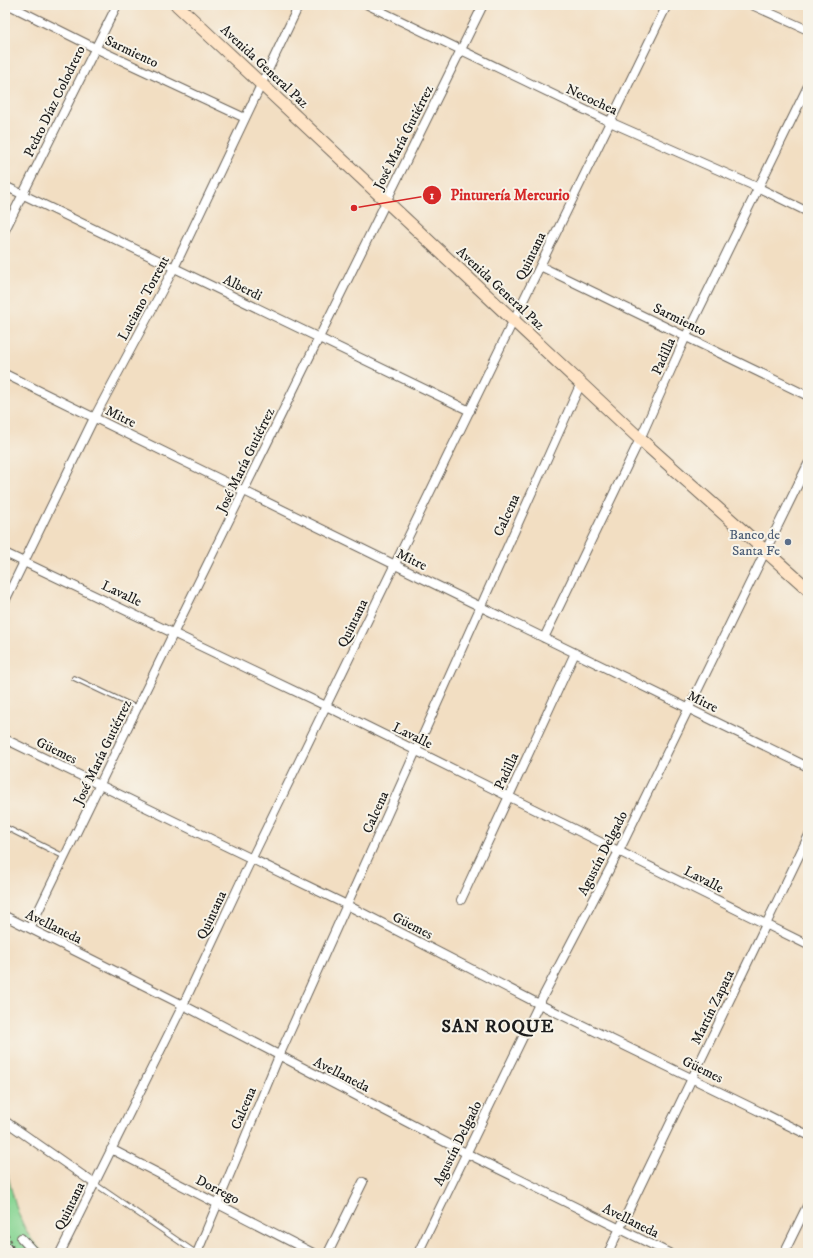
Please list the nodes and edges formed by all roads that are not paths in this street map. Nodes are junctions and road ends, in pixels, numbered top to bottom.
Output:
1 (9, 5) edge
2 (117, 5) edge
3 (177, 5) edge
4 (299, 5) edge
5 (368, 5) edge
6 (484, 5) edge
7 (667, 5) edge
8 (752, 5) edge
9 (808, 30) edge
10 (95, 48) junction
11 (461, 51) junction
12 (261, 84) junction
13 (808, 86) edge
14 (244, 118) junction
15 (610, 122) junction
16 (5, 186) edge
17 (759, 188) junction
18 (23, 194) junction
19 (386, 200) junction
20 (808, 212) edge
21 (5, 230) edge
22 (540, 266) junction
23 (174, 268) junction
24 (513, 321) junction
25 (686, 336) junction
26 (320, 339) junction
27 (5, 374) edge
28 (581, 383) junction
29 (808, 396) edge
30 (470, 411) junction
31 (94, 418) junction
32 (640, 439) junction
33 (808, 464) edge
34 (244, 491) junction
35 (766, 550) junction
36 (5, 553) edge
37 (24, 562) junction
38 (395, 565) junction
39 (808, 589) edge
40 (5, 601) edge
41 (479, 606) junction
42 (174, 632) junction
43 (544, 638) junction
44 (575, 653) junction
45 (74, 678) dead end
46 (326, 706) junction
47 (138, 708) junction
48 (689, 709) junction
49 (5, 739) edge
50 (416, 752) junction
51 (808, 767) edge
52 (100, 786) junction
53 (508, 796) junction
54 (5, 827) edge
55 (808, 837) edge
56 (619, 851) junction
57 (65, 857) junction
58 (251, 860) junction
59 (461, 900) dead end
60 (347, 906) junction
61 (5, 916) edge
62 (766, 925) junction
63 (30, 928) junction
64 (808, 945) edge
65 (539, 1004) junction
66 (183, 1005) junction
67 (279, 1056) junction
68 (692, 1079) junction
69 (5, 1121) edge
70 (808, 1135) edge
71 (111, 1148) junction
72 (466, 1153) junction
73 (363, 1182) dead end
74 (94, 1184) junction
75 (217, 1203) junction
76 (808, 1204) edge
77 (619, 1229) junction
78 (21, 1238) dead end
79 (35, 1253) edge
80 (60, 1253) edge
81 (197, 1253) edge
82 (313, 1253) edge
83 (328, 1253) edge
84 (418, 1253) edge
85 (608, 1253) edge
86 (669, 1253) edge
87 (784, 1253) edge

1 - 10 street, Sarmiento
2 - 10 street, Pedro Díaz Colodrero
3 - 12 main road, Avenida General Paz
4 - 12 street, Luciano Torrent
5 - 11 street, Necochea
6 - 11 street, José María Gutiérrez
7 - 15 street, Quintana
8 - 9 street
10 - 14 street, Sarmiento
10 - 18 street, Pedro Díaz Colodrero
11 - 15 street, Necochea
11 - 19 street, José María Gutiérrez
12 - 14 street, Luciano Torrent
12 - 19 main road, Avenida General Paz
13 - 17 street, Padilla
14 - 23 street, Luciano Torrent
15 - 17 street, Necochea
15 - 22 street, Quintana
16 - 18 street, Alberdi
17 - 20 street, Necochea
17 - 25 street, Padilla
18 - 21 street, Pedro Díaz Colodrero
18 - 23 street, Alberdi
19 - 24 main road, Avenida General Paz
19 - 26 street, José María Gutiérrez
22 - 24 street, Quintana
22 - 25 street, Sarmiento
23 - 26 street, Alberdi
23 - 31 street, Luciano Torrent
24 - 28 main road, Avenida General Paz
24 - 30 street, Quintana
25 - 29 street, Sarmiento
25 - 32 street, Padilla
26 - 30 street, Alberdi
26 - 34 street, José María Gutiérrez
27 - 31 street, Mitre
28 - 32 main road, Avenida General Paz
28 - 41 street, Calcena
30 - 38 street, Quintana
31 - 34 street, Mitre
31 - 37 street, Luciano Torrent
32 - 35 main road, Avenida General Paz
32 - 43 street, Padilla
33 - 35 street, Agustín Delgado
34 - 38 street, Mitre
34 - 42 street, José María Gutiérrez
35 - 39 main road, Avenida General Paz
35 - 48 street, Agustín Delgado
36 - 37 street, Lavalle
37 - 40 street, Luciano Torrent
37 - 42 street, Lavalle
38 - 41 street, Mitre
38 - 46 street, Quintana
41 - 43 street, Mitre
41 - 50 street, Calcena
42 - 46 street, Lavalle
42 - 47 street, José María Gutiérrez
43 - 44 street, Mitre
44 - 48 street, Mitre
44 - 53 street, Padilla
45 - 47 lane
46 - 50 street, Lavalle
46 - 58 street, Quintana
47 - 52 street, José María Gutiérrez
48 - 51 street, Mitre
48 - 56 street, Agustín Delgado
49 - 52 street, Güemes
50 - 53 street, Lavalle
50 - 60 street, Calcena
52 - 57 street, José María Gutiérrez
52 - 58 street, Güemes
53 - 56 street, Lavalle
53 - 59 street, Padilla
54 - 57 lane
55 - 62 street, Martín Zapata
56 - 62 street, Lavalle
56 - 65 street, Agustín Delgado
57 - 63 street, José María Gutiérrez
58 - 60 street, Güemes
58 - 66 street, Quintana
60 - 65 street, Güemes
60 - 67 street, Calcena
61 - 63 street, Avellaneda
62 - 64 street, Lavalle
62 - 68 street, Martín Zapata
63 - 66 street, Avellaneda
65 - 68 street, Güemes
65 - 72 street, Agustín Delgado
66 - 67 street, Avellaneda
66 - 71 street, Quintana
67 - 72 street, Avellaneda
67 - 75 street, Calcena
68 - 70 street, Güemes
68 - 77 street, Martín Zapata
69 - 74 street
71 - 74 street, Quintana
71 - 75 street, Dorrego
72 - 77 street, Avellaneda
72 - 84 street, Agustín Delgado
73 - 83 street
74 - 80 street, Quintana
74 - 81 lane
75 - 81 street, Calcena
75 - 82 street, Dorrego
76 - 87 street
77 - 85 street, Martín Zapata
77 - 86 street, Avellaneda
78 - 79 street

